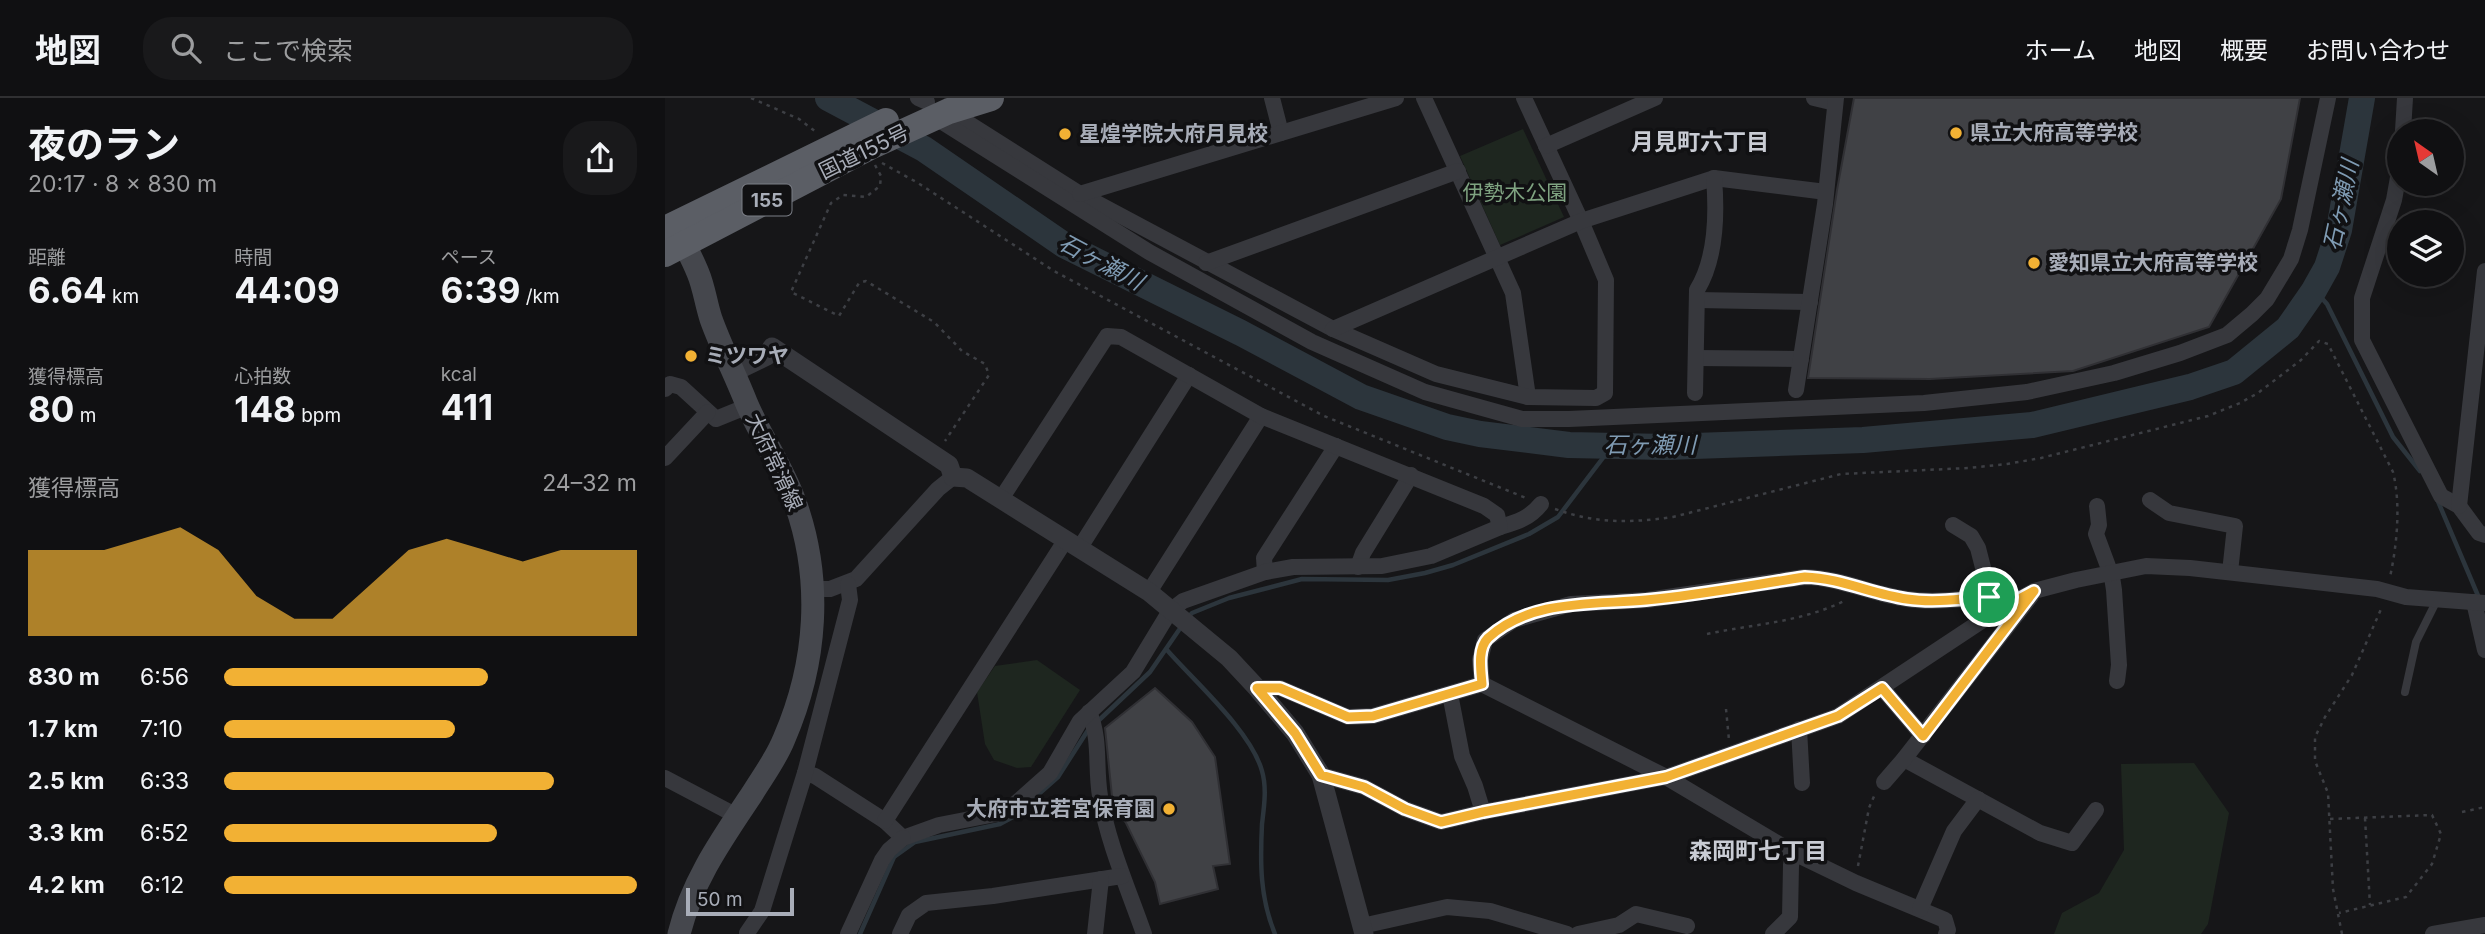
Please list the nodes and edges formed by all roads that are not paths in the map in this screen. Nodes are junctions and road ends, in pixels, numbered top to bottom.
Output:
1 (991, 98) edge
2 (1272, 98) edge
3 (1396, 98) edge
4 (1424, 98) edge
5 (1524, 98) edge
6 (1655, 98) edge
7 (1814, 98) edge
8 (2328, 98) edge
9 (2405, 98) edge
10 (1835, 100) edge
11 (929, 109) edge
12 (2404, 119) edge
13 (1281, 133) junction
14 (1546, 146) junction
15 (1458, 171) junction
16 (1714, 178) junction
17 (1826, 192) junction
18 (1080, 194) junction
19 (2395, 196) edge
20 (1581, 221) junction
21 (672, 237) edge
22 (1497, 257) junction
23 (1206, 263) junction
24 (2485, 271) edge
25 (1697, 300) junction
26 (1810, 302) junction
27 (2482, 322) edge
28 (1333, 329) junction
29 (1696, 358) junction
30 (1801, 359) junction
31 (734, 372) junction
32 (1189, 374) junction
33 (665, 389) edge
34 (1796, 390) dead end
35 (1695, 393) dead end
36 (1528, 397) junction
37 (748, 406) junction
38 (708, 412) junction
39 (1261, 416) junction
40 (1336, 446) junction
41 (665, 458) edge
42 (1411, 475) junction
43 (953, 477) junction
44 (1001, 499) junction
45 (2150, 500) dead end
46 (1541, 504) dead end
47 (2097, 506) dead end
48 (2459, 506) junction
49 (1952, 525) dead end
50 (1500, 527) junction
51 (2485, 535) edge
52 (1072, 545) junction
53 (1358, 567) junction
54 (1265, 572) junction
55 (2110, 572) junction
56 (2229, 572) junction
57 (848, 584) junction
58 (813, 589) junction
59 (2034, 591) junction
60 (1149, 592) junction
61 (1989, 597) junction
62 (2438, 599) junction
63 (2480, 602) edge
64 (1995, 612) junction
65 (1179, 618) junction
66 (2485, 650) edge
67 (2117, 681) dead end
68 (1482, 684) junction
69 (1257, 688) junction
70 (1882, 688) junction
71 (2405, 692) dead end
72 (1450, 694) junction
73 (1089, 712) junction
74 (1799, 729) junction
75 (1923, 736) junction
76 (1904, 759) junction
77 (806, 773) junction
78 (1321, 775) junction
79 (1666, 777) junction
80 (665, 778) edge
81 (1884, 782) road end
82 (1802, 783) dead end
83 (1978, 799) junction
84 (2096, 810) dead end
85 (1483, 812) junction
86 (737, 816) junction
87 (885, 821) junction
88 (903, 838) junction
89 (1794, 853) junction
90 (1122, 876) junction
91 (1101, 879) junction
92 (1920, 909) junction
93 (2485, 925) edge
94 (1687, 926) dead end
95 (1363, 930) edge
96 (665, 933) edge
97 (747, 933) edge
98 (670, 934) edge
99 (679, 934) edge
100 (848, 934) edge
101 (900, 934) edge
102 (1095, 934) edge
103 (1145, 934) edge
104 (1567, 934) edge
105 (1578, 934) edge
106 (1773, 934) edge
107 (1946, 934) edge
108 (2433, 934) edge

1 - 11 highway, 国道155号 / 155
2 - 13 street
3 - 13 street
4 - 15 street
5 - 14 street
6 - 14 street
7 - 10 street
8 - 11 street
9 - 12 street
10 - 17 street
11 - 18 street
11 - 21 highway, 国道155号 / 155
11 - 21 highway, 国道155号 / 155
13 - 18 street
14 - 20 street
15 - 22 street
15 - 23 street
16 - 17 street
16 - 20 street
16 - 25 street
17 - 26 street
18 - 23 street
19 - 48 street
20 - 22 street
20 - 36 street
21 - 31 main road, 大府常滑線
22 - 28 street
22 - 36 street
23 - 28 street
24 - 27 street
25 - 26 street
25 - 29 street
26 - 30 street
27 - 48 street
28 - 36 street
29 - 30 street
29 - 35 street
30 - 34 street
31 - 37 main road, 大府常滑線
31 - 43 street
32 - 39 street
32 - 44 street
32 - 52 street
33 - 38 street
37 - 38 street
37 - 58 main road, 大府常滑線
38 - 41 street
39 - 40 street
39 - 60 street
40 - 42 street
40 - 54 street
42 - 50 street
42 - 53 street
43 - 44 street
43 - 57 street
44 - 52 street
45 - 56 street
46 - 50 street
47 - 55 street
48 - 51 street
49 - 61 street
50 - 53 street
52 - 60 street
52 - 87 street
53 - 54 street
54 - 65 street
55 - 56 street
55 - 59 street
55 - 67 street
56 - 62 street
57 - 58 street
57 - 77 street
58 - 86 main road, 大府常滑線
59 - 64 street
59 - 75 street
60 - 65 street
61 - 64 street
61 - 68 street
62 - 63 street
62 - 71 lane
63 - 66 street
64 - 70 street
65 - 69 street
65 - 73 street
68 - 72 street
68 - 79 street
69 - 72 street
69 - 78 street
70 - 74 street
70 - 75 street
72 - 85 street
73 - 88 street
73 - 90 street
74 - 79 street
74 - 82 street
75 - 76 street
76 - 81 street
76 - 83 street
77 - 87 street
77 - 97 street
78 - 85 street
78 - 95 street
79 - 85 street
79 - 89 street
80 - 86 street
83 - 84 street
83 - 92 street
86 - 99 main road, 大府常滑線
87 - 88 street
88 - 100 street
89 - 92 street
89 - 106 street
90 - 91 street
90 - 103 street
91 - 101 street
91 - 102 street
92 - 107 street
93 - 108 street
94 - 105 street
95 - 104 street
96 - 98 street

